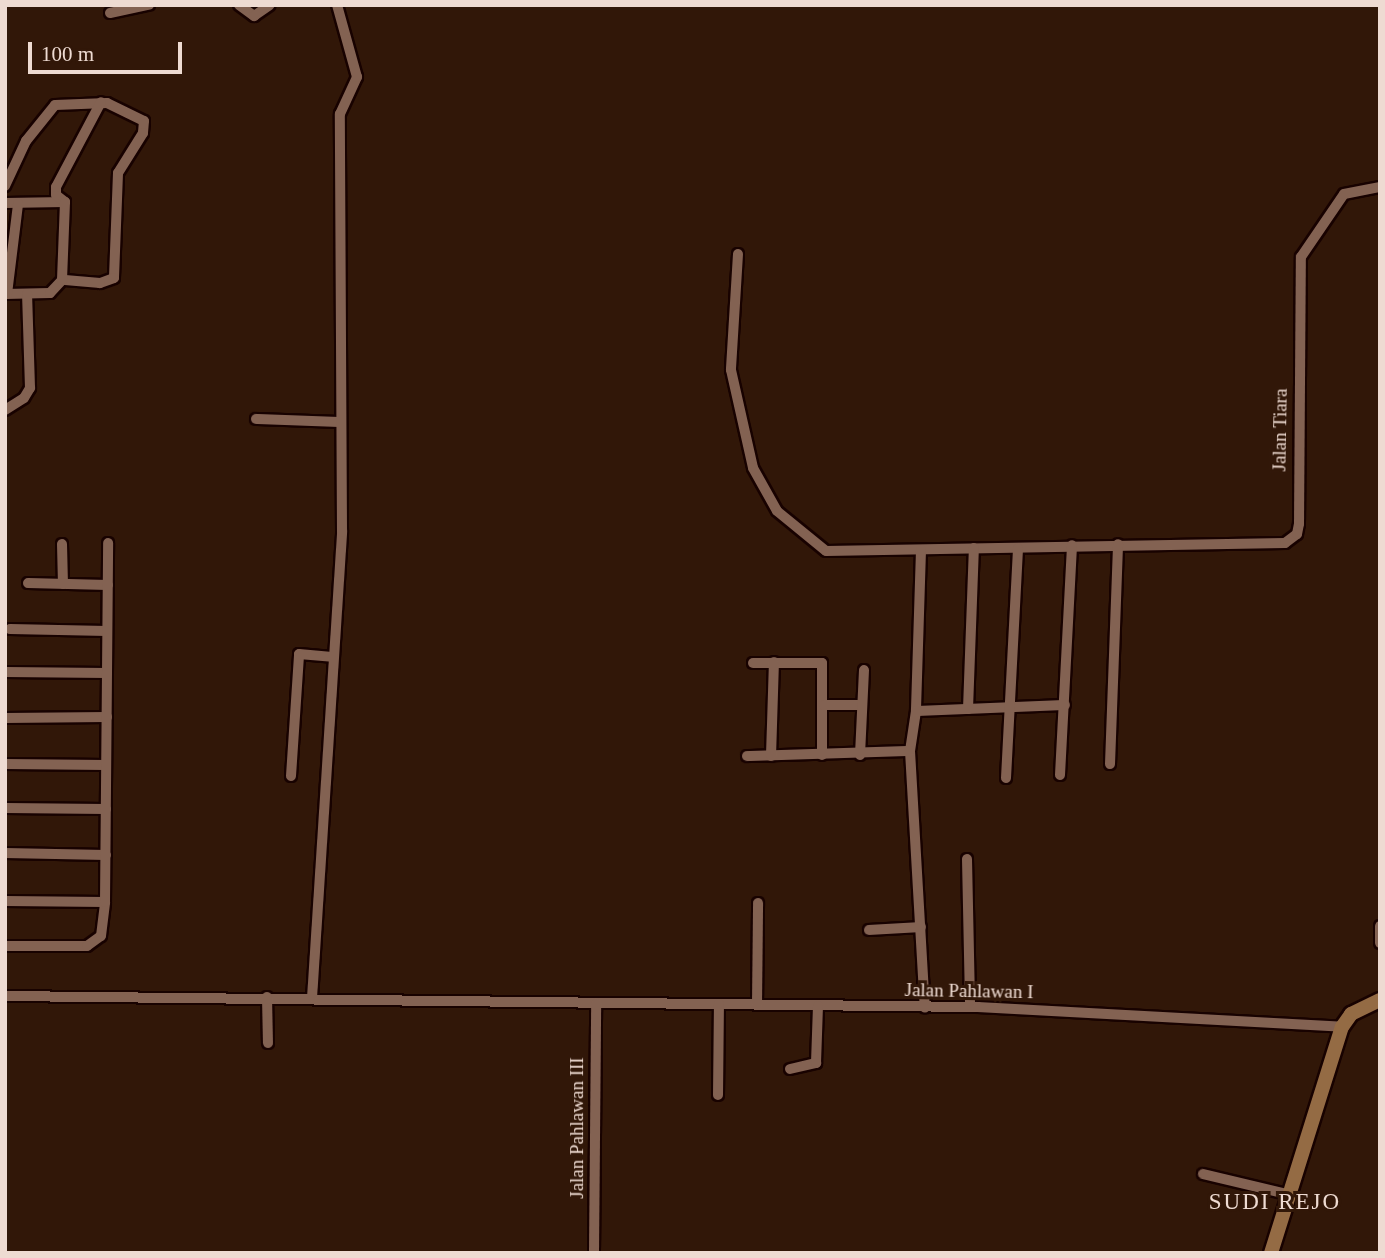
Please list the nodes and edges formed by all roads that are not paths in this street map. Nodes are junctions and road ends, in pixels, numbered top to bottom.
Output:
1 (149, 5) edge
2 (239, 5) edge
3 (270, 5) edge
4 (337, 5) edge
5 (110, 13) dead end
6 (101, 102) junction
7 (5, 186) edge
8 (1380, 187) edge
9 (65, 202) junction
10 (5, 203) edge
11 (18, 204) junction
12 (738, 254) dead end
13 (62, 280) junction
14 (6, 294) edge
15 (27, 294) junction
16 (5, 410) edge
17 (256, 419) dead end
18 (341, 422) junction
19 (108, 543) dead end
20 (62, 544) dead end
21 (1118, 544) junction
22 (1072, 545) junction
23 (974, 548) junction
24 (1018, 548) junction
25 (921, 550) junction
26 (28, 583) dead end
27 (63, 584) junction
28 (108, 584) junction
29 (10, 629) dead end
30 (107, 631) junction
31 (332, 656) junction
32 (774, 662) junction
33 (753, 663) dead end
34 (864, 670) dead end
35 (5, 672) edge
36 (107, 673) junction
37 (824, 705) junction
38 (861, 705) junction
39 (1065, 705) junction
40 (1012, 707) junction
41 (968, 709) junction
42 (916, 711) junction
43 (107, 717) junction
44 (5, 718) edge
45 (909, 751) junction
46 (822, 755) junction
47 (860, 755) junction
48 (747, 756) dead end
49 (771, 756) junction
50 (5, 764) edge
51 (1110, 764) dead end
52 (106, 765) junction
53 (1060, 775) dead end
54 (291, 776) dead end
55 (1006, 778) dead end
56 (5, 808) edge
57 (106, 809) junction
58 (5, 853) edge
59 (106, 855) junction
60 (967, 859) dead end
61 (5, 901) edge
62 (105, 902) junction
63 (758, 903) dead end
64 (1380, 926) edge
65 (921, 927) junction
66 (869, 930) dead end
67 (1380, 943) edge
68 (5, 946) edge
69 (5, 996) edge
70 (267, 998) junction
71 (312, 998) junction
72 (1380, 1000) edge
73 (596, 1003) junction
74 (719, 1004) junction
75 (757, 1005) junction
76 (818, 1006) junction
77 (970, 1007) junction
78 (925, 1008) junction
79 (1342, 1027) junction
80 (268, 1043) dead end
81 (790, 1069) dead end
82 (718, 1095) dead end
83 (1203, 1174) dead end
84 (1287, 1194) junction
85 (594, 1253) edge
86 (1271, 1253) edge

1 - 5 street
2 - 3 street
4 - 18 street
6 - 7 street
6 - 9 street
6 - 13 street
8 - 21 street, Jalan Tiara
9 - 11 street
9 - 13 street
10 - 11 street
11 - 14 street
12 - 25 street
13 - 15 street
14 - 15 street
15 - 16 street
17 - 18 street
18 - 31 street
19 - 28 street
20 - 27 street
21 - 22 street
21 - 51 street
22 - 24 street
22 - 39 street
23 - 24 street
23 - 25 street
23 - 41 street
24 - 40 street
25 - 42 street
26 - 27 street
27 - 28 street
28 - 30 street
29 - 30 street
30 - 36 street
31 - 54 street
31 - 71 street
32 - 33 street
32 - 37 street
32 - 49 street
34 - 38 street
35 - 36 street
36 - 43 street
37 - 38 street
37 - 46 street
38 - 47 street
39 - 40 street
39 - 53 street
40 - 41 street
40 - 55 street
41 - 42 street
42 - 45 street
43 - 44 street
43 - 52 street
45 - 47 street
45 - 65 street
46 - 47 street
46 - 49 street
48 - 49 street
50 - 52 street
52 - 57 street
56 - 57 street
57 - 59 street
58 - 59 street
59 - 62 street
60 - 77 street
61 - 62 street
62 - 68 street
63 - 75 street
64 - 67 street
65 - 66 street
65 - 78 street
69 - 70 street, Jalan Pahlawan I
70 - 71 street, Jalan Pahlawan I
70 - 80 street
71 - 73 street, Jalan Pahlawan I
72 - 79 main road
73 - 74 street, Jalan Pahlawan I
73 - 85 street, Jalan Pahlawan III
74 - 75 street, Jalan Pahlawan I
74 - 82 street
75 - 76 street, Jalan Pahlawan I
76 - 78 street, Jalan Pahlawan I
76 - 81 street
77 - 78 street, Jalan Pahlawan I
77 - 79 street, Jalan Pahlawan I
79 - 84 main road
83 - 84 street
84 - 86 main road

